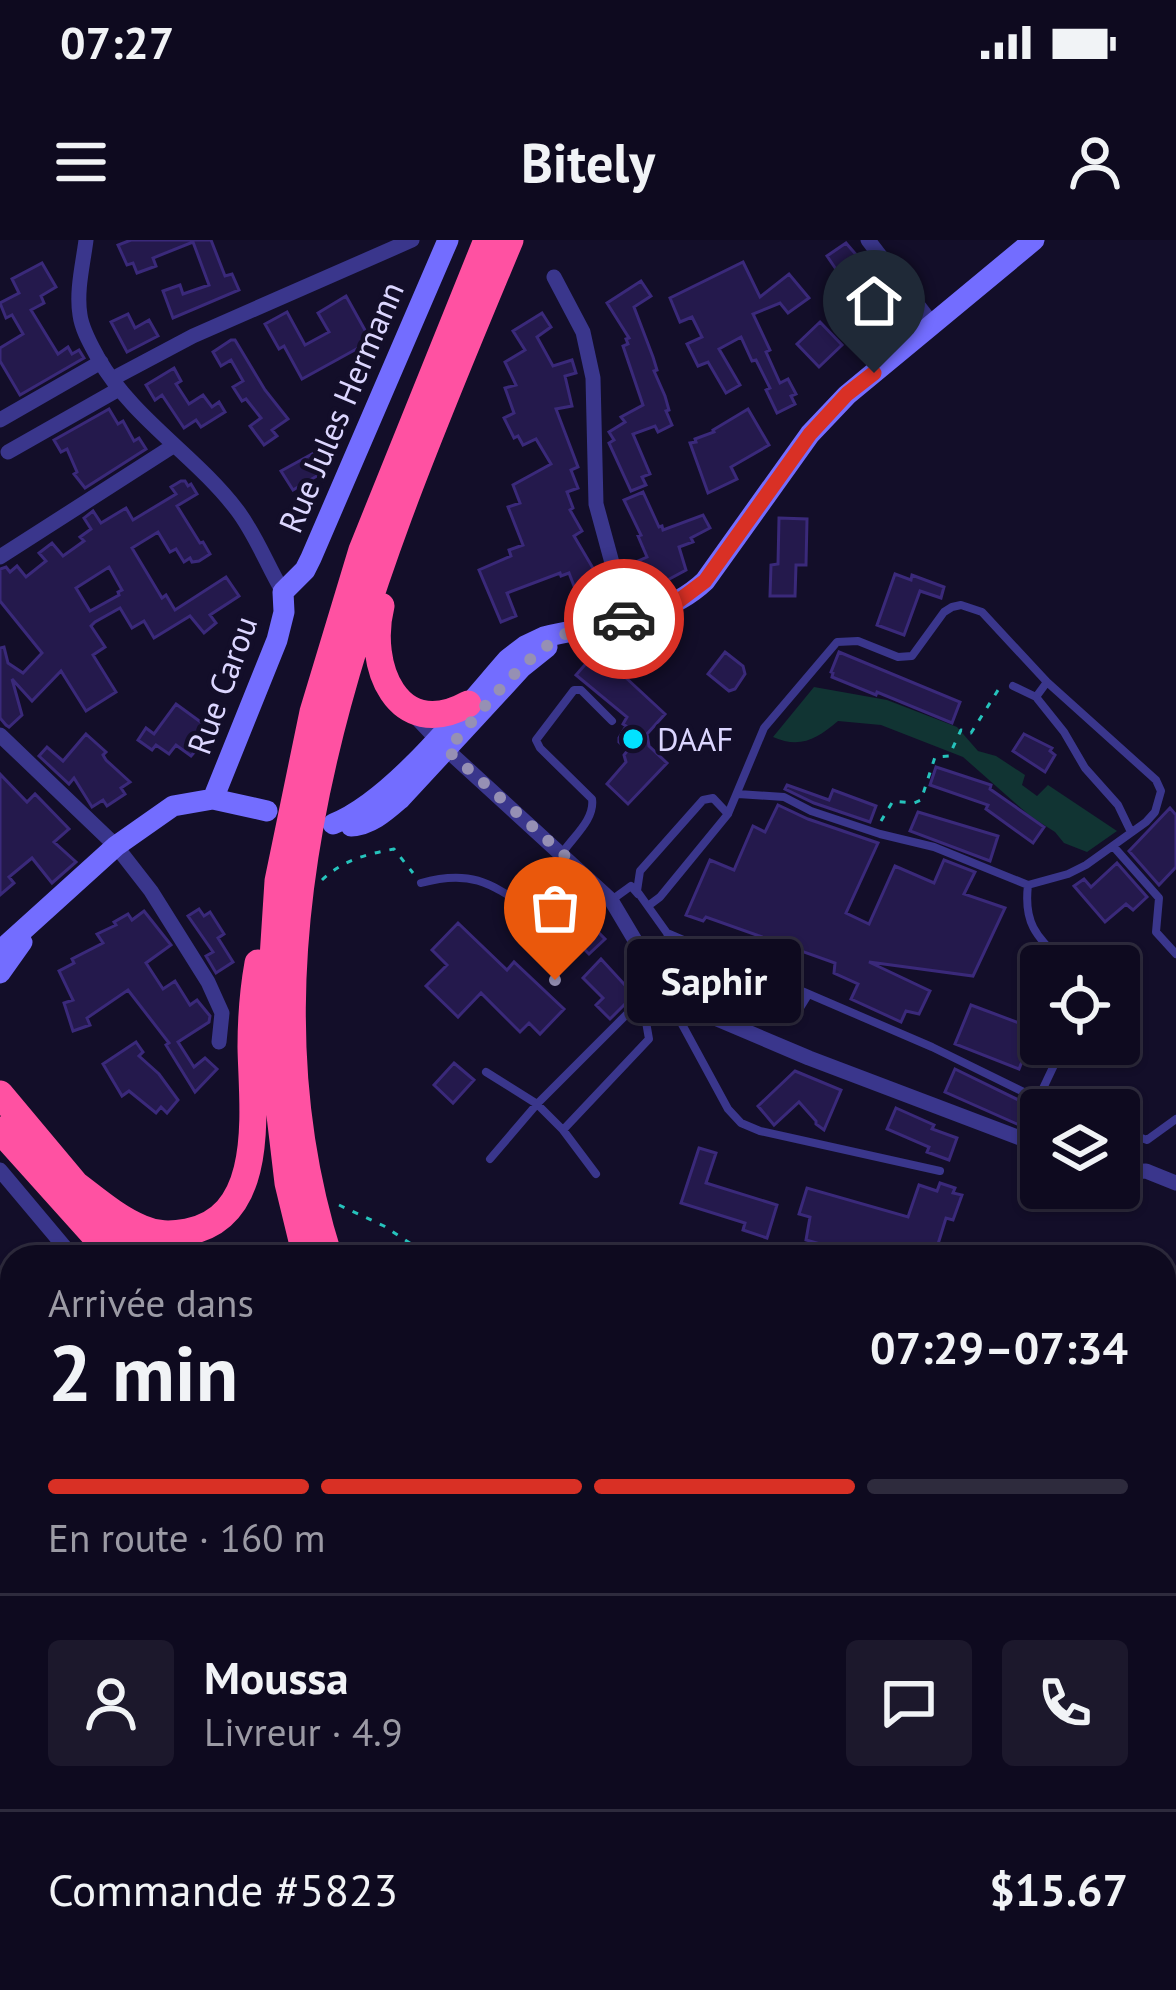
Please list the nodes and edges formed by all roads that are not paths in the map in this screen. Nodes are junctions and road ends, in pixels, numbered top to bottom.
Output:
1 (86, 240) edge
2 (412, 240) edge
3 (448, 240) edge
4 (868, 240) edge
5 (1034, 240) edge
6 (499, 248) edge
7 (554, 277) dead end
8 (933, 325) junction
9 (101, 362) junction
10 (115, 384) junction
11 (0, 420) edge
12 (173, 446) junction
13 (8, 452) dead end
14 (0, 557) edge
15 (283, 592) junction
16 (627, 618) junction
17 (574, 630) junction
18 (508, 659) junction
19 (1047, 682) junction
20 (1013, 686) road end
21 (396, 697) junction
22 (1036, 697) junction
23 (468, 704) junction
24 (612, 721) dead end
25 (0, 735) edge
26 (442, 744) junction
27 (299, 771) junction
28 (738, 794) junction
29 (214, 799) junction
30 (268, 811) dead end
31 (728, 814) junction
32 (1131, 832) junction
33 (116, 846) junction
34 (1113, 846) junction
35 (567, 857) junction
36 (421, 884) road end
37 (1028, 885) junction
38 (611, 899) junction
39 (648, 906) junction
40 (48, 909) junction
41 (531, 910) junction
42 (667, 933) junction
43 (1047, 945) edge
44 (0, 951) edge
45 (1176, 954) edge
46 (653, 970) junction
47 (0, 973) edge
48 (555, 980) dead end
49 (808, 995) junction
50 (643, 999) junction
51 (219, 1042) dead end
52 (486, 1072) dead end
53 (0, 1084) edge
54 (1020, 1090) edge
55 (537, 1104) junction
56 (6, 1112) edge
57 (1176, 1119) edge
58 (563, 1130) junction
59 (1020, 1138) edge
60 (1140, 1138) edge
61 (490, 1159) dead end
62 (0, 1171) edge
63 (940, 1171) dead end
64 (1140, 1171) edge
65 (596, 1174) dead end
66 (71, 1181) junction
67 (1176, 1184) edge
68 (64, 1245) edge
69 (105, 1245) edge
70 (130, 1245) edge
71 (303, 1245) edge
72 (326, 1245) edge

1 - 9 street
2 - 10 street
3 - 15 main road, Rue Jules Hermann
4 - 8 street
5 - 8 main road
6 - 21 highway
6 - 27 highway
6 - 72 highway
7 - 16 street
8 - 16 main road
9 - 10 street
9 - 11 street
10 - 12 street
10 - 13 street
12 - 14 street
12 - 15 street
15 - 29 main road, Rue Carou
16 - 17 main road
17 - 18 main road
17 - 26 main road
18 - 23 main road
18 - 26 main road
19 - 22 lane
19 - 28 lane
19 - 32 lane
20 - 22 lane
21 - 23 highway
21 - 26 street
22 - 32 lane
23 - 26 main road
24 - 35 lane
25 - 33 street
26 - 26 main road
26 - 35 street
27 - 66 highway
27 - 71 highway
28 - 31 lane
28 - 37 lane
29 - 30 main road
29 - 33 main road
31 - 39 lane
31 - 39 lane
32 - 34 lane
33 - 40 main road
33 - 51 street
34 - 37 lane
34 - 45 lane
35 - 38 street
35 - 41 lane
36 - 41 lane
37 - 43 lane
38 - 39 lane
38 - 46 street
39 - 42 lane
40 - 44 main road
40 - 47 main road
41 - 48 lane
42 - 49 lane
42 - 49 lane
46 - 50 lane
46 - 59 street
46 - 63 lane
49 - 54 lane
50 - 55 lane
50 - 58 lane
52 - 55 lane
53 - 56 highway
55 - 58 lane
55 - 61 lane
56 - 66 highway
56 - 69 highway
57 - 60 lane
58 - 65 lane
62 - 68 street
64 - 67 street
66 - 70 highway

